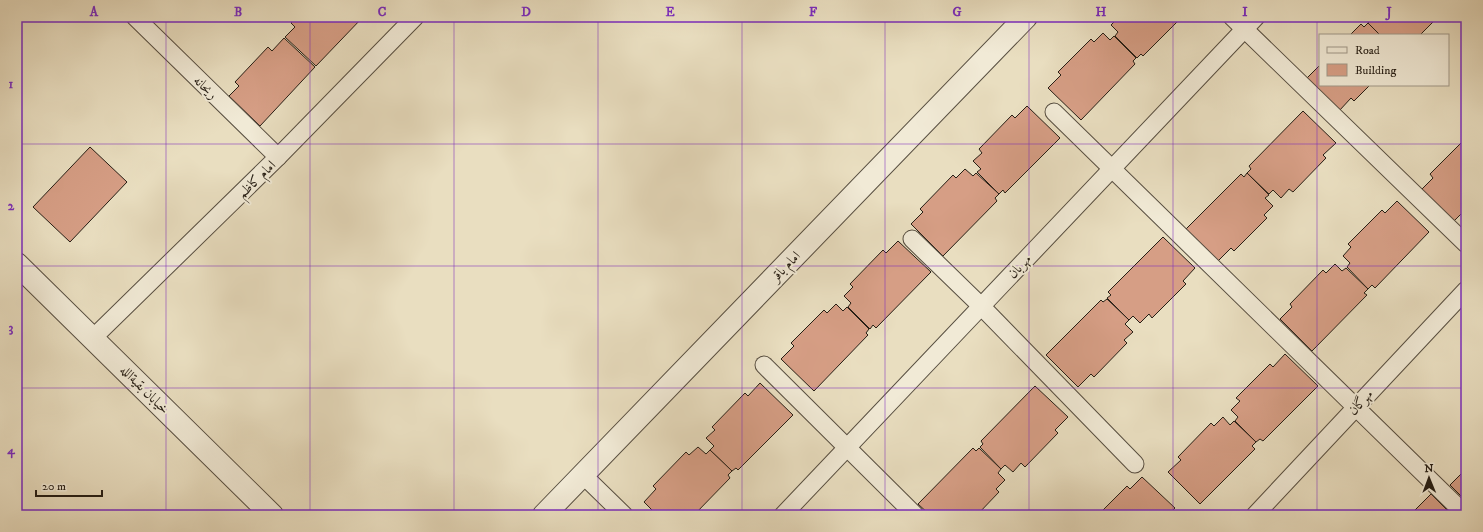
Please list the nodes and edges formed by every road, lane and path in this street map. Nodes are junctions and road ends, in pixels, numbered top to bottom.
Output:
1 (135, 17) edge
2 (415, 17) edge
3 (1026, 17) edge
4 (1232, 17) edge
5 (1250, 23) edge
6 (1054, 112) dead end
7 (278, 157) junction
8 (1111, 169) junction
9 (912, 239) dead end
10 (1466, 244) edge
11 (17, 264) edge
12 (1466, 290) edge
13 (981, 306) junction
14 (94, 338) junction
15 (764, 366) dead end
16 (1356, 407) junction
17 (846, 448) junction
18 (1135, 464) dead end
19 (583, 475) junction
20 (272, 515) edge
21 (544, 515) edge
22 (624, 515) edge
23 (783, 515) edge
24 (915, 515) edge
25 (1255, 515) edge
26 (1466, 515) edge

1 - 7 street, ریحانه
2 - 7 street, امام کاظم
3 - 19 street, امام باقر
4 - 5 street
5 - 8 street, مهربان
5 - 10 street
6 - 8 street
7 - 14 street, امام کاظم
8 - 13 street, مهربان
8 - 16 street
9 - 13 street
11 - 14 street, خیابان بقیةالله
12 - 16 street, مهرگان
13 - 17 street, مهربان
13 - 18 street
14 - 20 street, خیابان بقیةالله
15 - 17 street
16 - 25 street, مهرگان
16 - 26 street
17 - 23 street, مهربان
17 - 24 street
19 - 21 street, امام باقر
19 - 22 street

